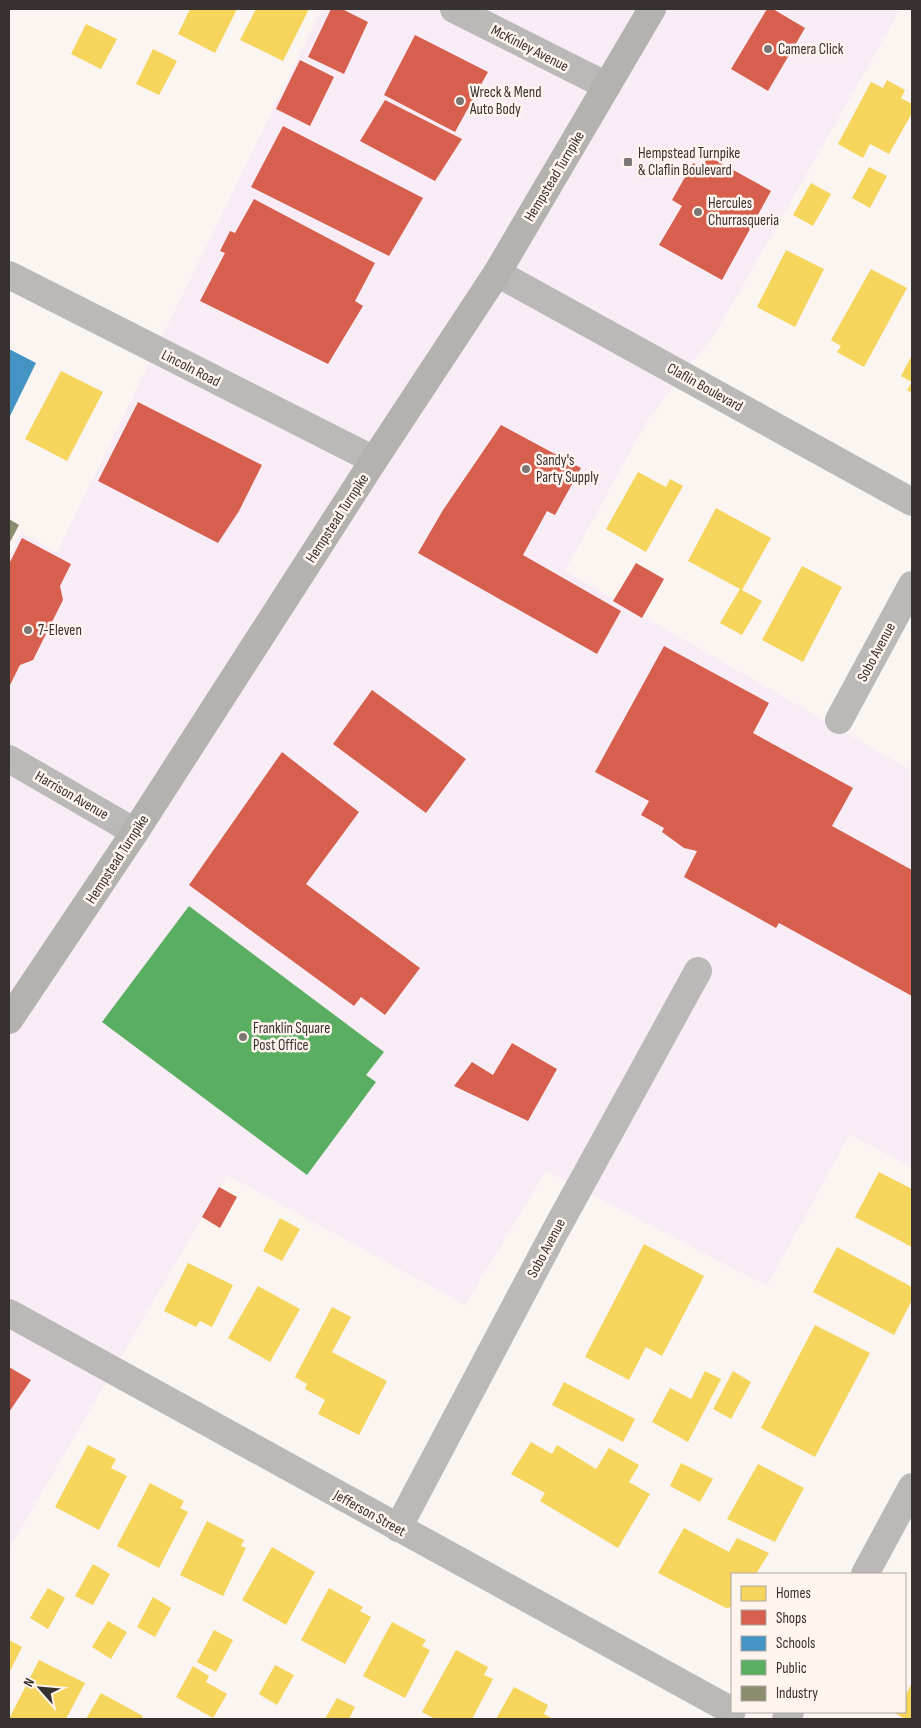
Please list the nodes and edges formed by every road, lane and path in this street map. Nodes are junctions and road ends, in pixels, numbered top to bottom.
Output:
1 (454, 9) edge
2 (652, 9) edge
3 (607, 86) junction
4 (498, 273) junction
5 (9, 275) edge
6 (374, 460) junction
7 (912, 502) edge
8 (912, 585) edge
9 (839, 720) dead end
10 (9, 760) edge
11 (135, 832) junction
12 (698, 971) dead end
13 (9, 1020) edge
14 (9, 1313) edge
15 (912, 1488) edge
16 (398, 1528) junction
17 (866, 1573) edge
18 (731, 1710) edge
19 (737, 1713) edge
20 (748, 1719) edge

1 - 3 street, McKinley Avenue
2 - 3 main road, Hempstead Turnpike
3 - 4 main road, Hempstead Turnpike
4 - 6 main road, Hempstead Turnpike
4 - 7 street, Claflin Boulevard
5 - 6 street, Lincoln Road
6 - 11 main road, Hempstead Turnpike
8 - 9 street, Sobo Avenue
10 - 11 street, Harrison Avenue
11 - 13 main road, Hempstead Turnpike
12 - 16 street, Sobo Avenue
14 - 16 street, Jefferson Street
15 - 17 street
16 - 18 street, Jefferson Street
19 - 20 street, Jefferson Street

